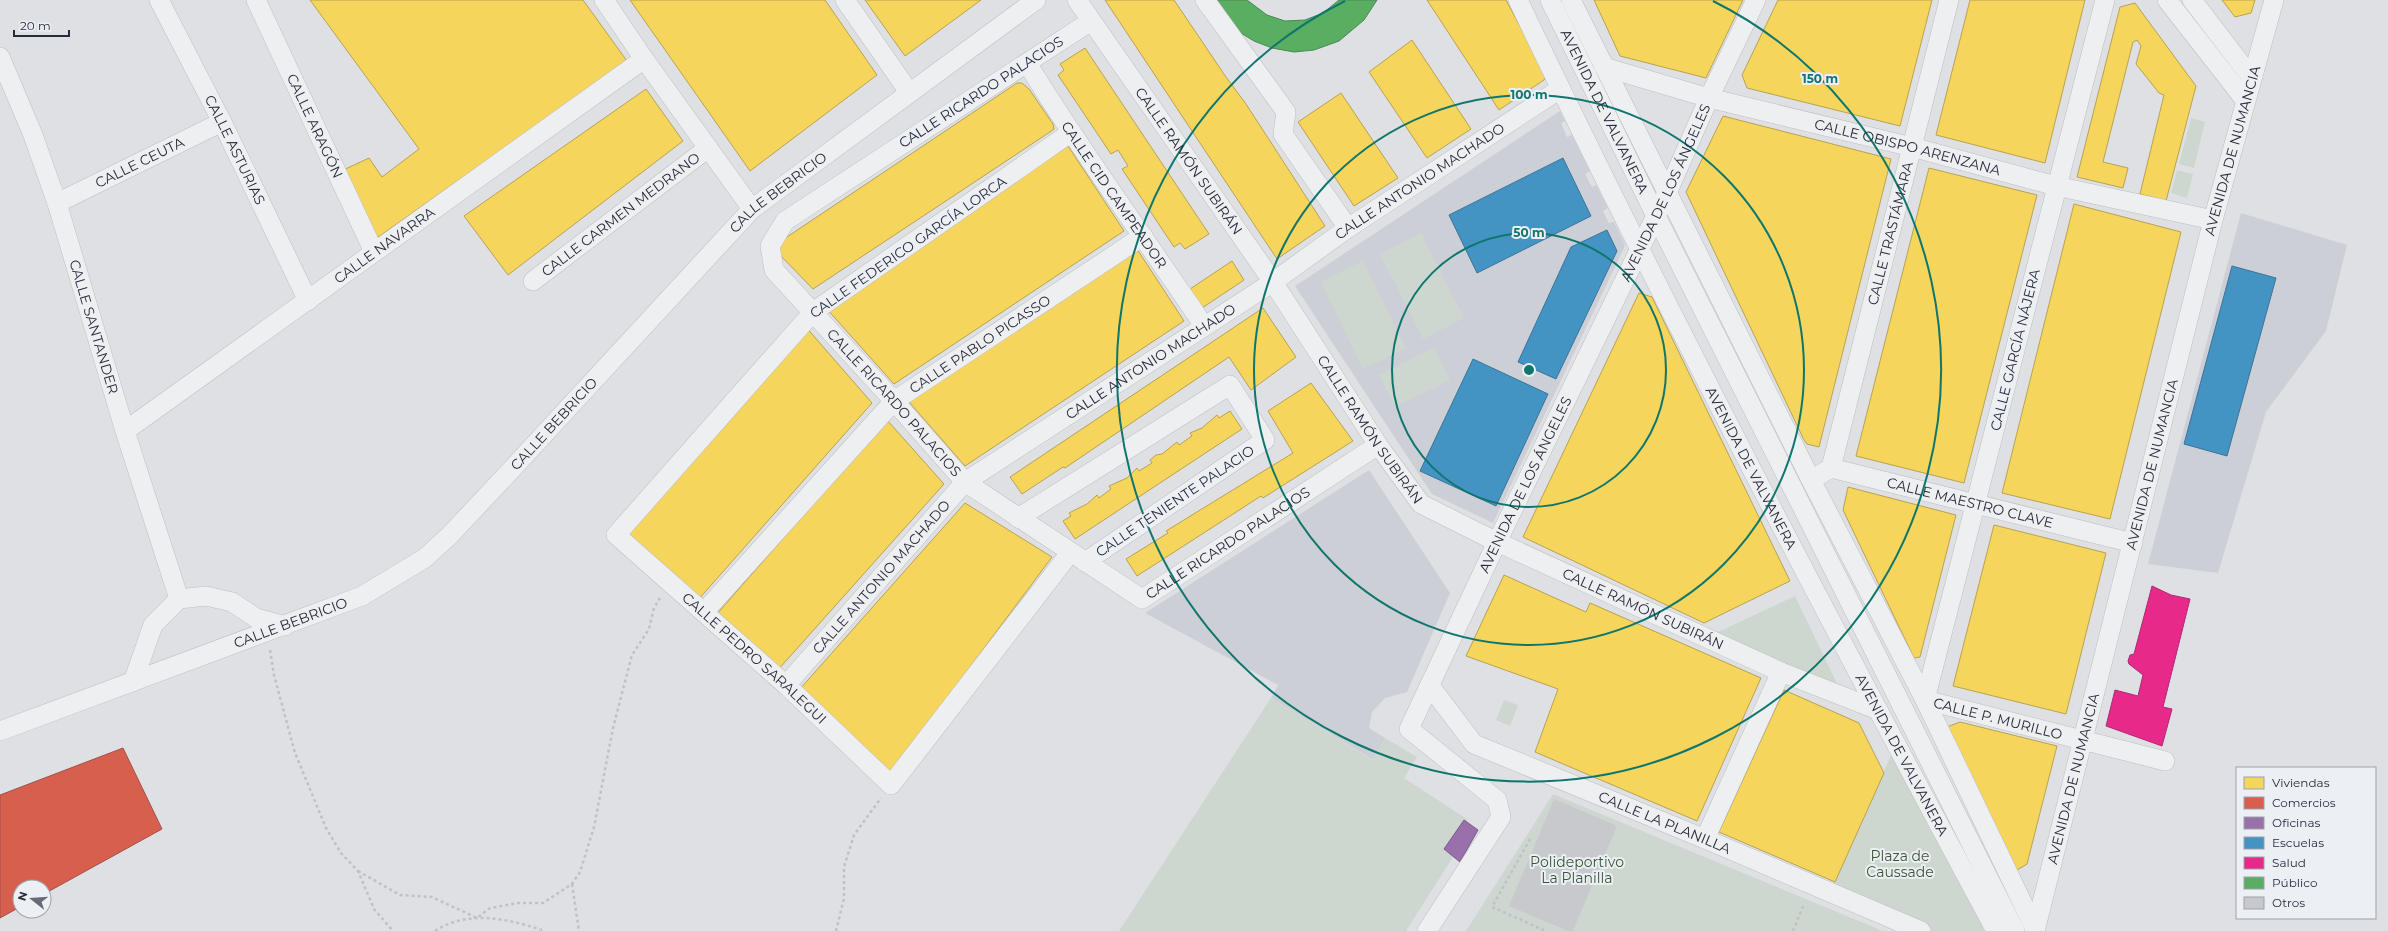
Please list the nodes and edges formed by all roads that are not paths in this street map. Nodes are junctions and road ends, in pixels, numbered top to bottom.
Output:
1 (159, 0) edge
2 (256, 0) edge
3 (604, 0) edge
4 (845, 0) edge
5 (1036, 0) edge
6 (1077, 0) edge
7 (1205, 0) edge
8 (1518, 0) edge
9 (1550, 0) edge
10 (1570, 0) edge
11 (1756, 0) edge
12 (1949, 0) edge
13 (2105, 0) edge
14 (2167, 0) edge
15 (2192, 0) edge
16 (2274, 0) edge
17 (1092, 21) junction
18 (0, 57) edge
19 (644, 59) junction
20 (1026, 63) junction
21 (1604, 67) junction
22 (2251, 77) junction
23 (1560, 89) junction
24 (909, 92) junction
25 (1709, 98) junction
26 (2245, 100) junction
27 (222, 122) junction
28 (1070, 133) junction
29 (1912, 147) junction
30 (708, 148) junction
31 (2056, 186) junction
32 (1668, 191) junction
33 (57, 203) junction
34 (752, 209) junction
35 (1656, 216) junction
36 (2213, 220) junction
37 (1348, 228) junction
38 (1144, 236) junction
39 (1640, 250) junction
40 (374, 252) junction
41 (533, 281) dead end
42 (1273, 282) junction
43 (308, 301) junction
44 (813, 312) junction
45 (1204, 326) junction
46 (894, 401) junction
47 (126, 431) junction
48 (1378, 445) junction
49 (1831, 468) junction
50 (1811, 480) junction
51 (964, 482) junction
52 (1977, 503) junction
53 (1018, 518) junction
54 (616, 535) joint
55 (1496, 542) junction
56 (2133, 543) junction
57 (1077, 557) junction
58 (179, 599) junction
59 (704, 612) junction
60 (285, 626) junction
61 (1781, 672) junction
62 (133, 682) junction
63 (786, 685) junction
64 (1430, 686) junction
65 (1925, 700) junction
66 (1878, 710) junction
67 (0, 731) edge
68 (2082, 740) junction
69 (2165, 761) dead end
70 (891, 784) joint
71 (1705, 839) junction
72 (2035, 930) edge
73 (1427, 931) edge
74 (1921, 931) edge
75 (1996, 931) edge
76 (2015, 931) edge

1 - 27 street, CALLE ASTURIAS
2 - 40 street, CALLE ARAGÓN
3 - 19 street
4 - 24 street
5 - 24 street, CALLE BEBRICIO
6 - 17 street, CALLE RAMÓN SUBIRÁN
7 - 37 street
8 - 23 street, AVENIDA DE VALVANERA
9 - 35 street, AVENIDA DE VALVANERA
10 - 21 street, AVENIDA DE VALVANERA
11 - 25 street, AVENIDA DE LOS ÁNGELES
12 - 29 street, CALLE TRASTÁMARA
13 - 31 street, CALLE GARCÍA NÁJERA
14 - 26 street
15 - 22 street
16 - 22 street, AVENIDA DE NUMANCIA
17 - 20 street, CALLE RICARDO PALACIOS
17 - 42 street, CALLE RAMÓN SUBIRÁN
18 - 33 street, CALLE SANTANDER
19 - 30 street
19 - 40 street, CALLE NAVARRA
20 - 28 street, CALLE CID CAMPEADOR
20 - 44 street, CALLE RICARDO PALACIOS
21 - 25 street, CALLE OBISPO ARENZANA
21 - 32 street, AVENIDA DE VALVANERA
22 - 26 street, AVENIDA DE NUMANCIA
23 - 37 street, CALLE ANTONIO MACHADO
23 - 39 street, AVENIDA DE VALVANERA
24 - 34 street, CALLE BEBRICIO
25 - 29 street, CALLE OBISPO ARENZANA
25 - 32 street, AVENIDA DE LOS ÁNGELES
26 - 36 street, AVENIDA DE NUMANCIA
27 - 33 street, CALLE CEUTA
27 - 43 street, CALLE ASTURIAS
28 - 38 street, CALLE CID CAMPEADOR
28 - 44 street, CALLE FEDERICO GARCÍA LORCA
29 - 31 street, CALLE OBISPO ARENZANA
29 - 49 street, CALLE TRASTÁMARA
30 - 34 street
30 - 41 street, CALLE CARMEN MEDRANO
31 - 36 street, CALLE OBISPO ARENZANA
31 - 52 street, CALLE GARCÍA NÁJERA
32 - 35 street, AVENIDA DE LOS ÁNGELES
32 - 50 street, AVENIDA DE VALVANERA
33 - 47 street, CALLE SANTANDER
34 - 60 street, CALLE BEBRICIO
35 - 39 street, AVENIDA DE LOS ÁNGELES
35 - 76 street, AVENIDA DE VALVANERA
36 - 56 street, AVENIDA DE NUMANCIA
37 - 42 street, CALLE ANTONIO MACHADO
38 - 45 street, CALLE CID CAMPEADOR
38 - 46 street, CALLE PABLO PICASSO
39 - 55 street, AVENIDA DE LOS ÁNGELES
39 - 66 street, AVENIDA DE VALVANERA
40 - 43 street, CALLE NAVARRA
42 - 45 street, CALLE ANTONIO MACHADO
42 - 48 street, CALLE RAMÓN SUBIRÁN
43 - 47 street, CALLE NAVARRA
44 - 46 street, CALLE RICARDO PALACIOS
44 - 54 street, CALLE FEDERICO GARCÍA LORCA
45 - 51 street, CALLE ANTONIO MACHADO
46 - 51 street, CALLE RICARDO PALACIOS
46 - 59 street, CALLE PABLO PICASSO
47 - 58 street, CALLE SANTANDER
48 - 55 street, CALLE RAMÓN SUBIRÁN
48 - 57 street, CALLE RICARDO PALACIOS
49 - 50 street
49 - 52 street, CALLE MAESTRO CLAVE
50 - 65 street, AVENIDA DE VALVANERA
51 - 53 street, CALLE RICARDO PALACIOS
51 - 63 street, CALLE ANTONIO MACHADO
52 - 56 street, CALLE MAESTRO CLAVE
52 - 65 street, CALLE GARCÍA NÁJERA
53 - 57 street, CALLE RICARDO PALACIOS
53 - 57 street, CALLE TENIENTE PALACIO
54 - 59 street, CALLE PEDRO SARALEGUI
55 - 61 street, CALLE RAMÓN SUBIRÁN
55 - 64 street, AVENIDA DE LOS ÁNGELES
56 - 68 street, AVENIDA DE NUMANCIA
57 - 70 street, CALLE TENIENTE PALACIO
58 - 60 street
58 - 62 street
59 - 63 street, CALLE PEDRO SARALEGUI
60 - 62 street, CALLE BEBRICIO
61 - 66 street, CALLE RAMÓN SUBIRÁN
61 - 71 street
62 - 67 street, CALLE BEBRICIO
63 - 70 street, CALLE PEDRO SARALEGUI
64 - 71 street, CALLE LA PLANILLA
64 - 73 street, AVENIDA DE LOS ÁNGELES
65 - 68 street, CALLE P. MURILLO
65 - 72 street, AVENIDA DE VALVANERA
66 - 75 street, AVENIDA DE VALVANERA
68 - 69 street, CALLE P. MURILLO
68 - 72 street, AVENIDA DE NUMANCIA
71 - 74 street, CALLE LA PLANILLA

